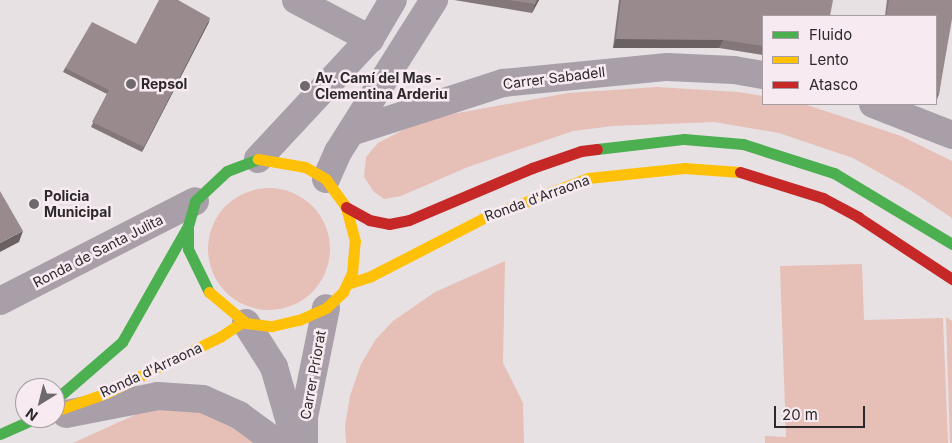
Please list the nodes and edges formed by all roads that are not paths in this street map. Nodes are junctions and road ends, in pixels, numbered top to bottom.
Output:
1 (296, 0) edge
2 (393, 0) edge
3 (434, 0) edge
4 (370, 40) junction
5 (762, 75) edge
6 (875, 105) edge
7 (351, 132) junction
8 (952, 135) edge
9 (258, 159) junction
10 (326, 179) junction
11 (346, 207) junction
12 (191, 214) junction
13 (952, 244) edge
14 (952, 279) edge
15 (350, 283) junction
16 (0, 301) edge
17 (326, 308) junction
18 (244, 323) junction
19 (65, 391) edge
20 (65, 409) edge
21 (65, 413) edge
22 (15, 428) edge
23 (0, 434) edge
24 (276, 443) edge
25 (296, 443) edge
26 (304, 443) edge

1 - 4 street
2 - 4 street
3 - 7 street
4 - 9 street
5 - 7 street, Carrer Sabadell
6 - 8 street
7 - 10 street
9 - 10 street
9 - 12 street
10 - 11 street
11 - 13 street, Ronda d'Arraona
11 - 15 street
12 - 16 street, Ronda de Santa Julita
12 - 18 street
12 - 19 street, Ronda d'Arraona
14 - 15 street, Ronda d'Arraona
15 - 17 street
17 - 18 street
17 - 26 street, Carrer Priorat
18 - 20 street, Ronda d'Arraona
18 - 25 street, Carrer Priorat
21 - 24 street, Ronda d'Arraona
22 - 23 street, Ronda d'Arraona

